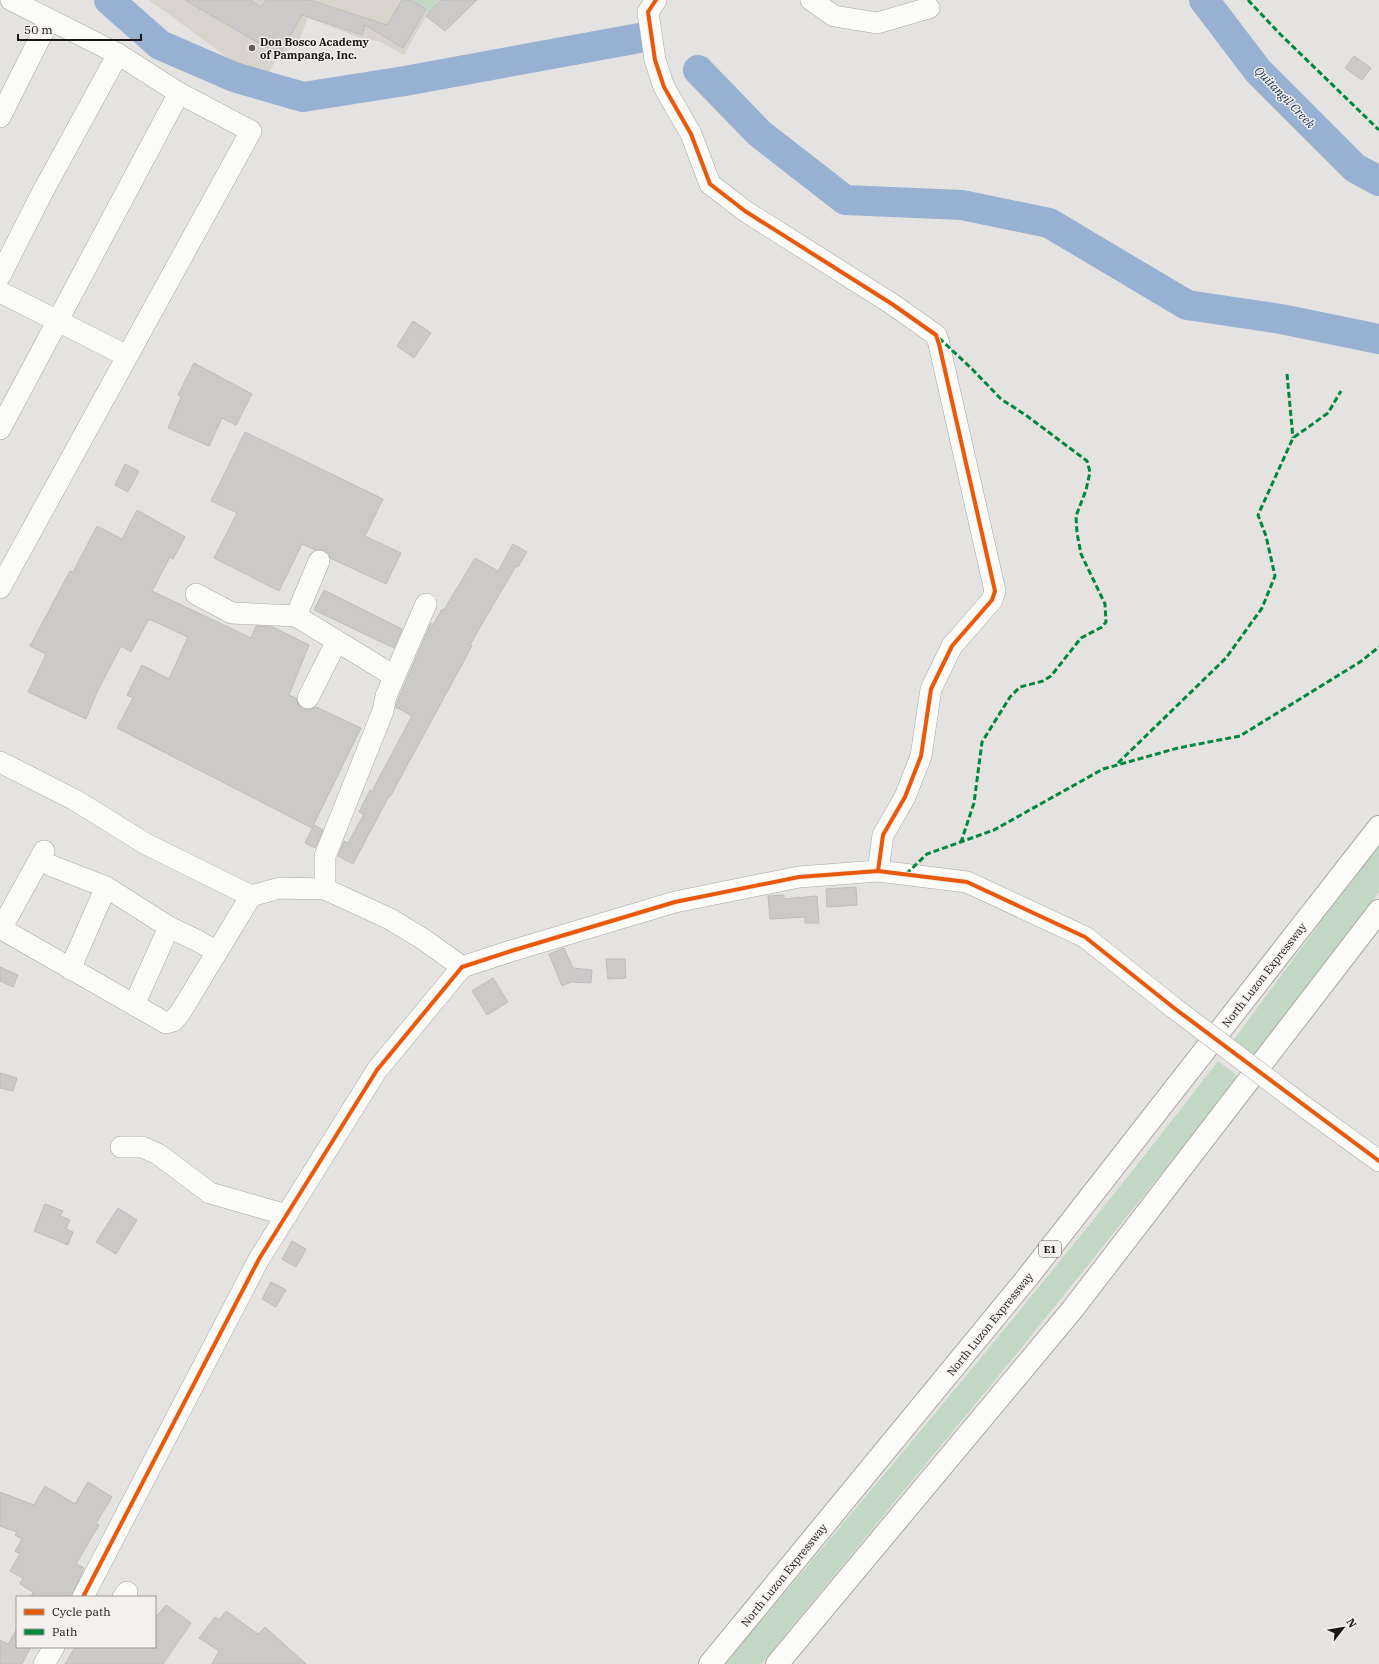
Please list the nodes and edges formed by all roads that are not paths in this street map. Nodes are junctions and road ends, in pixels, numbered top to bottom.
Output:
1 (10, 0) edge
2 (656, 0) edge
3 (811, 0) edge
4 (929, 8) dead end
5 (50, 20) junction
6 (118, 54) junction
7 (179, 93) junction
8 (0, 117) edge
9 (0, 276) edge
10 (0, 292) edge
11 (57, 322) junction
12 (127, 356) junction
13 (0, 428) edge
14 (319, 561) dead end
15 (0, 588) edge
16 (196, 594) dead end
17 (426, 604) dead end
18 (296, 616) junction
19 (337, 641) junction
20 (394, 676) junction
21 (308, 698) dead end
22 (0, 762) edge
23 (1379, 827) edge
24 (878, 871) junction
25 (106, 887) junction
26 (325, 889) junction
27 (251, 896) junction
28 (1379, 911) edge
29 (169, 927) junction
30 (1, 929) edge
31 (217, 952) junction
32 (462, 967) junction
33 (70, 969) junction
34 (134, 1005) junction
35 (121, 1147) dead end
36 (1379, 1161) edge
37 (287, 1215) junction
38 (84, 1596) edge
39 (53, 1648) edge
40 (44, 1664) edge
41 (710, 1664) edge
42 (777, 1664) edge

1 - 5 street
2 - 24 street
3 - 4 street
5 - 6 street
5 - 8 street
6 - 7 street
6 - 9 street
7 - 11 street
7 - 12 street
10 - 11 street
11 - 12 street
11 - 13 street
12 - 15 street
14 - 18 street
16 - 18 street
17 - 20 street
18 - 19 street
19 - 20 street
19 - 21 street
20 - 26 street
22 - 27 street
23 - 41 highway, North Luzon Expressway / E1
24 - 32 street
24 - 36 street, bridge
25 - 29 street
25 - 30 street
25 - 33 street
26 - 27 street
26 - 32 street
27 - 31 street
28 - 42 highway
29 - 31 street
29 - 34 street
30 - 33 street
31 - 34 street
32 - 37 street
33 - 34 street
35 - 37 street
37 - 38 street
39 - 40 street

